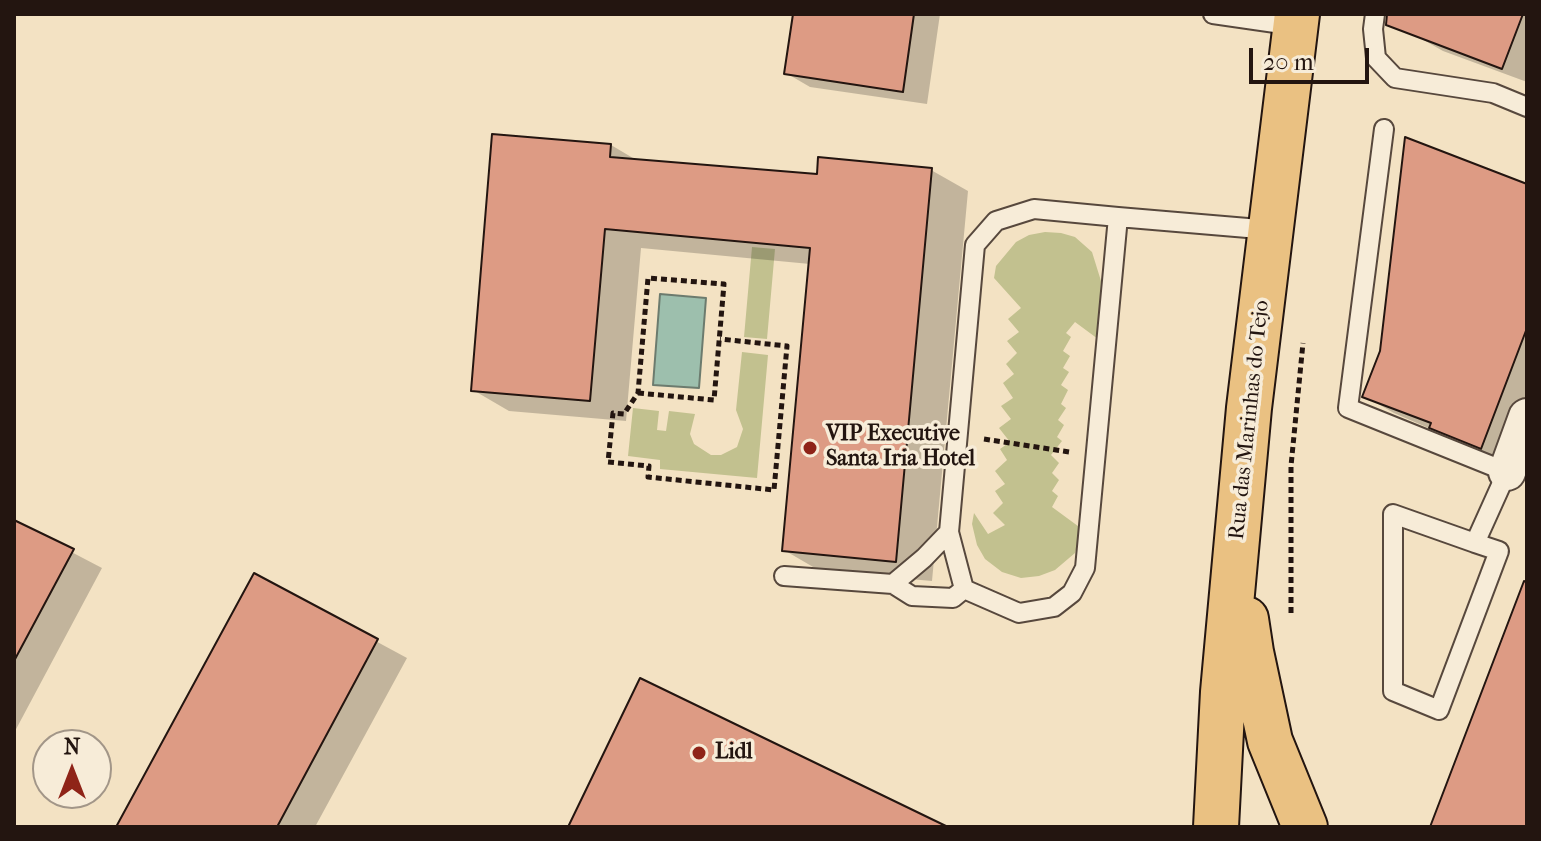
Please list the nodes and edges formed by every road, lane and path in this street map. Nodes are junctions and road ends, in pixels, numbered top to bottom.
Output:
1 (1213, 14) edge
2 (1375, 14) edge
3 (1296, 20) edge
4 (1527, 107) edge
5 (1384, 129) dead end
6 (1118, 217) junction
7 (1271, 230) junction
8 (1304, 335) dead end
9 (720, 339) junction
10 (638, 393) junction
11 (1527, 417) edge
12 (908, 428) dead end
13 (960, 435) junction
14 (1095, 456) junction
15 (1507, 472) junction
16 (949, 532) junction
17 (1475, 543) junction
18 (1237, 545) junction
19 (784, 576) dead end
20 (893, 584) junction
21 (964, 589) junction
22 (1291, 628) dead end
23 (1216, 827) edge
24 (1305, 827) edge

1 - 3 lane
2 - 4 lane
3 - 7 main road, Rua das Marinhas do Tejo
5 - 15 lane
6 - 7 lane
6 - 13 lane
6 - 14 lane
7 - 18 main road, Rua das Marinhas do Tejo
8 - 22 path
9 - 10 path
9 - 10 path
9 - 10 path
11 - 15 street
12 - 13 path
13 - 14 path
13 - 16 lane
14 - 21 lane
15 - 17 lane
16 - 20 lane
16 - 21 lane
17 - 17 lane
18 - 23 main road, Rua das Marinhas do Tejo
18 - 24 main road
19 - 20 lane
20 - 21 lane

